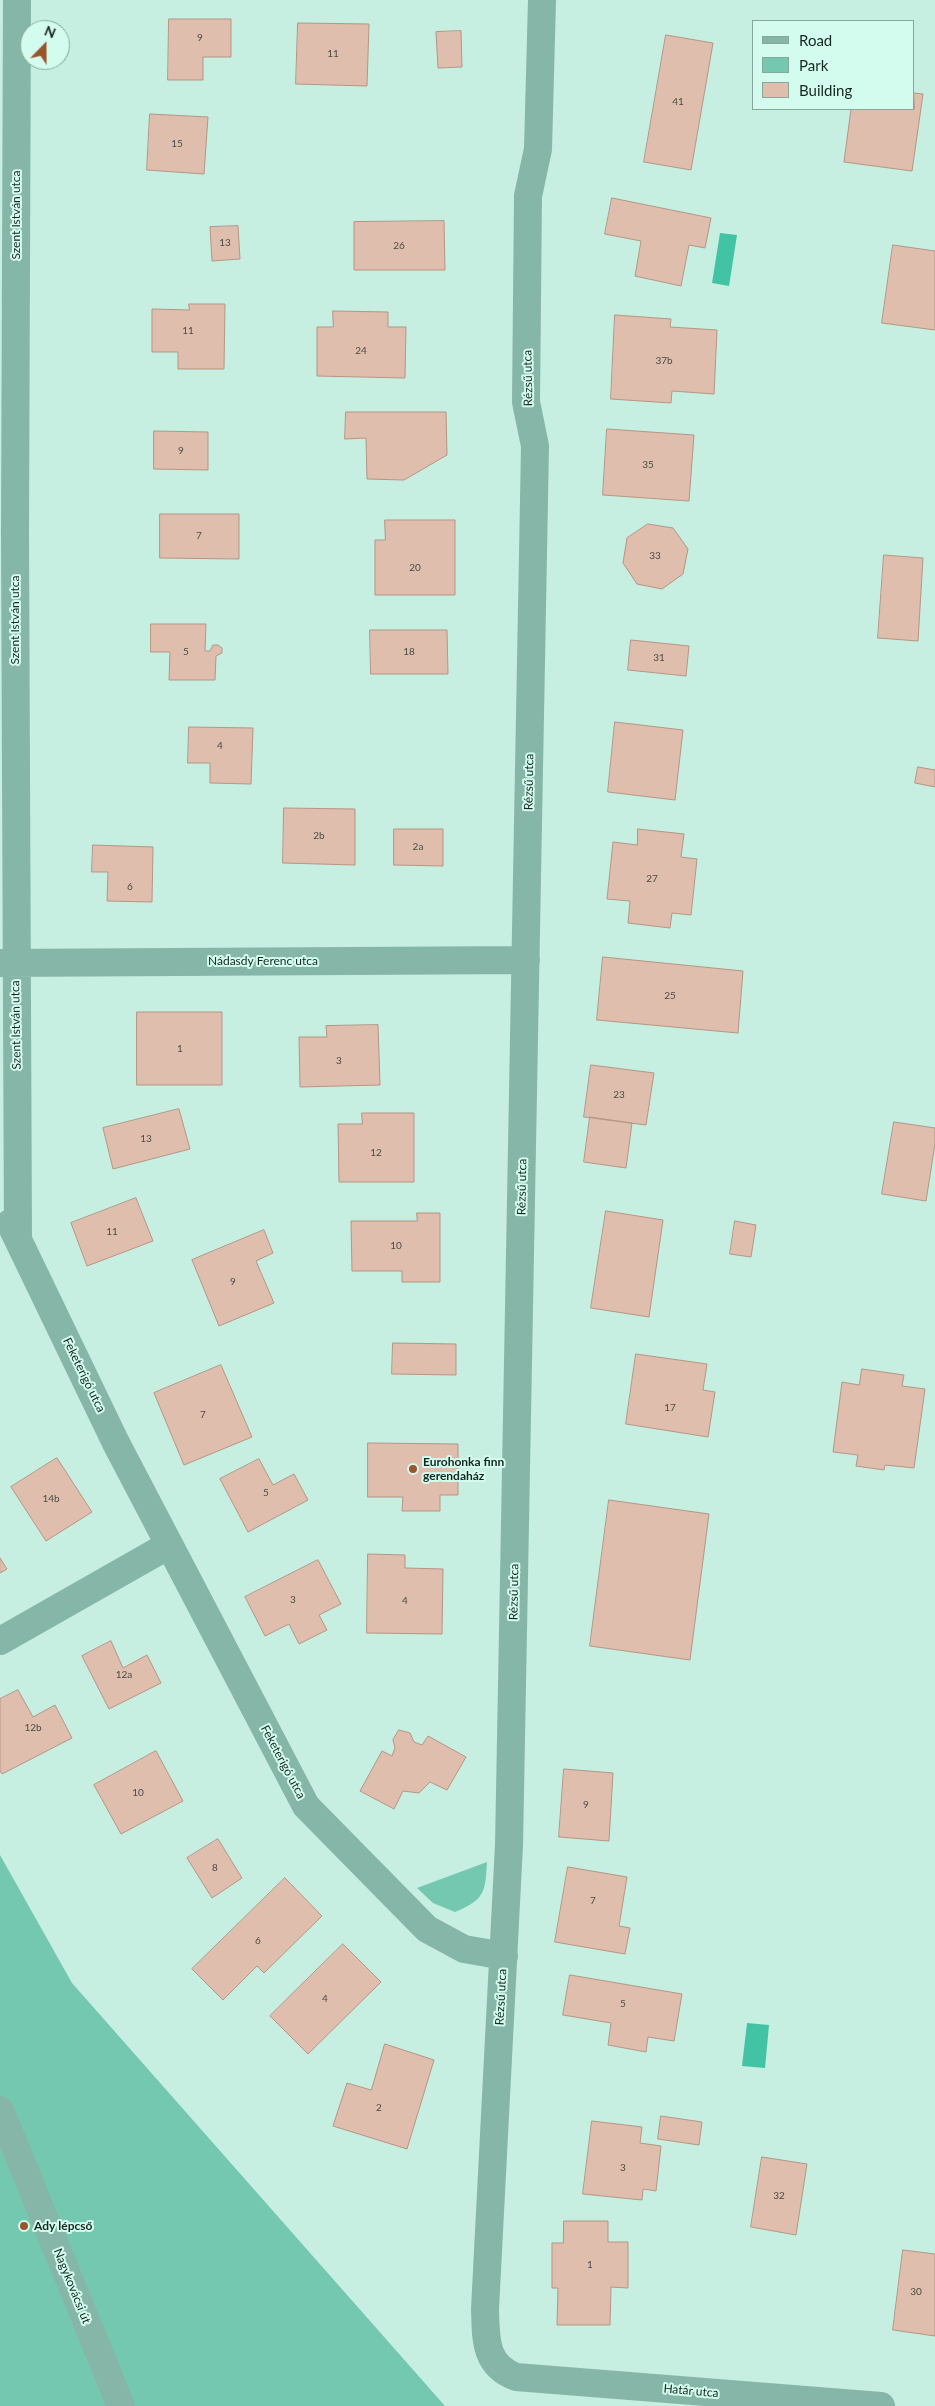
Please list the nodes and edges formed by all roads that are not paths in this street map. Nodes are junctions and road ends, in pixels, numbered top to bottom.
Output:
1 (17, 0) edge
2 (542, 0) edge
3 (526, 960) junction
4 (8, 963) edge
5 (0, 1203) edge
6 (18, 1239) junction
7 (169, 1545) junction
8 (0, 1641) edge
9 (504, 1956) junction
10 (0, 2110) edge
11 (502, 2371) joint
12 (121, 2406) edge
13 (881, 2406) edge

1 - 4 street, Szent István utca
2 - 3 street, Rézsű utca
3 - 4 street, Nádasdy Ferenc utca
3 - 9 street, Rézsű utca
4 - 6 street, Szent István utca
5 - 6 street, Feketerigó utca
6 - 7 street, Feketerigó utca
7 - 8 street
7 - 9 street, Feketerigó utca
9 - 11 street, Rézsű utca
10 - 12 street, Nagykovácsi út
11 - 13 street, Határ utca

